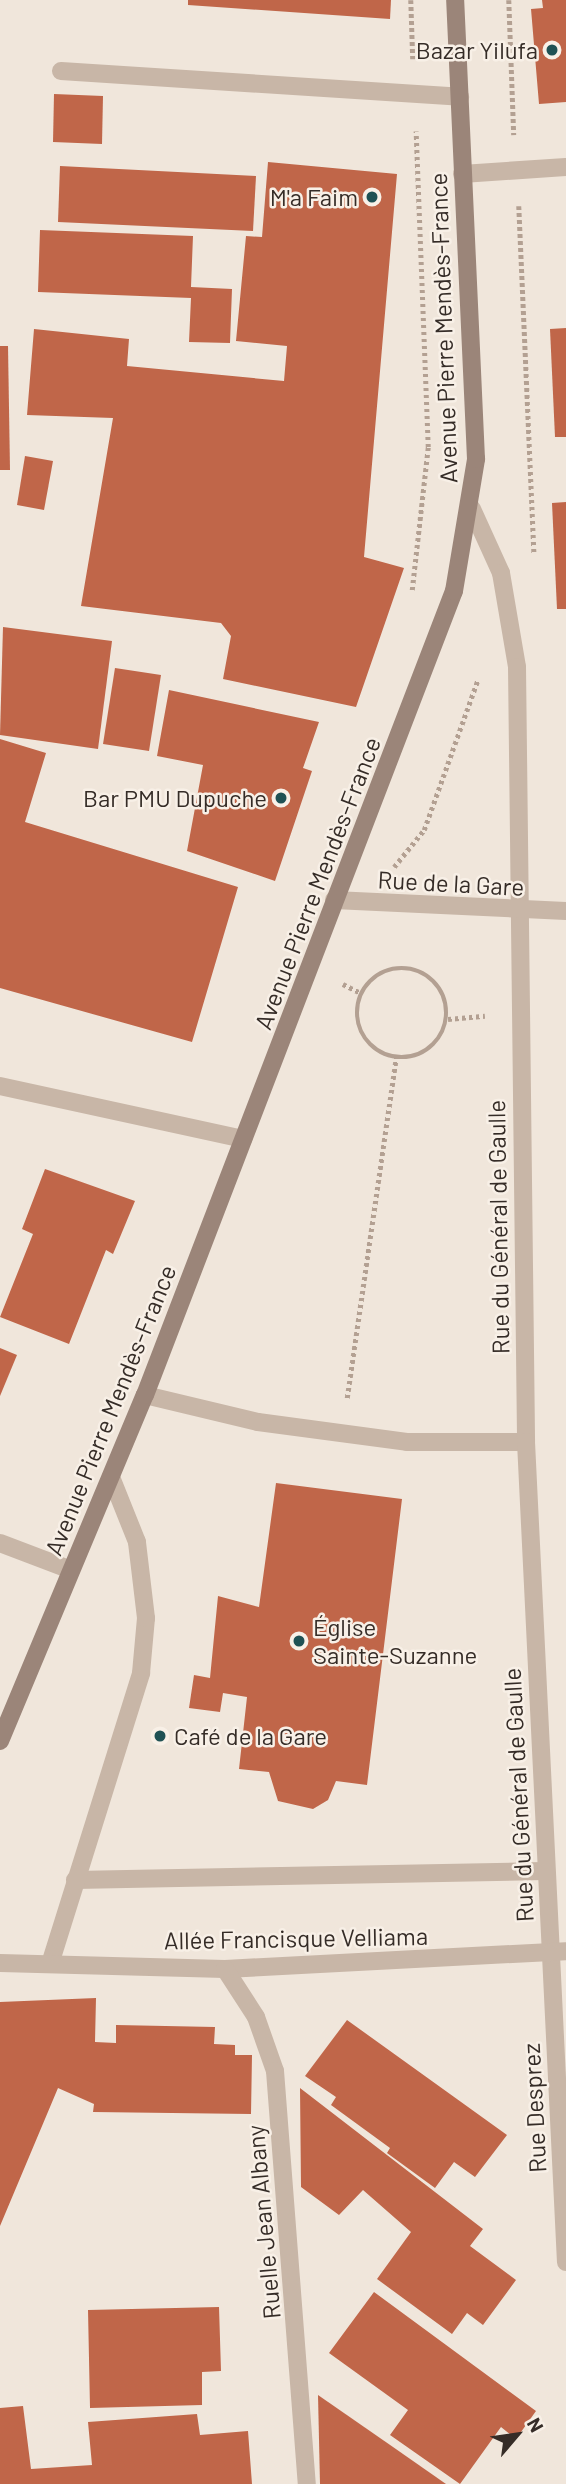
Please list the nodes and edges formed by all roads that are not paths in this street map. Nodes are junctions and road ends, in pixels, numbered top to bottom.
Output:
1 (455, 0) edge
2 (61, 71) dead end
3 (460, 97) junction
4 (566, 167) edge
5 (462, 174) junction
6 (472, 509) junction
7 (334, 900) junction
8 (566, 911) edge
9 (515, 912) junction
10 (0, 1086) edge
11 (243, 1139) junction
12 (145, 1395) junction
13 (526, 1442) junction
14 (111, 1477) junction
15 (0, 1543) edge
16 (71, 1570) junction
17 (0, 1741) edge
18 (544, 1871) junction
19 (75, 1880) junction
20 (559, 1951) edge
21 (0, 1963) edge
22 (50, 1964) junction
23 (225, 1969) junction
24 (566, 2262) edge
25 (307, 2484) edge

1 - 3 main road, Avenue Pierre Mendès-France
2 - 3 street
3 - 5 main road, Avenue Pierre Mendès-France
4 - 5 street
5 - 6 main road, Avenue Pierre Mendès-France
6 - 7 main road, Avenue Pierre Mendès-France
6 - 9 street, Rue du Général de Gaulle
7 - 9 street, Rue de la Gare
7 - 11 main road, Avenue Pierre Mendès-France
8 - 9 street, Rue de la Gare
9 - 13 street, Rue du Général de Gaulle
10 - 11 street
11 - 12 main road, Avenue Pierre Mendès-France
12 - 13 street
12 - 14 main road, Avenue Pierre Mendès-France
13 - 18 street, Rue du Général de Gaulle
14 - 16 main road, Avenue Pierre Mendès-France
14 - 19 street
15 - 16 street
16 - 17 main road, Avenue Pierre Mendès-France
18 - 19 street
18 - 20 street, Rue du Général de Gaulle
19 - 22 street
20 - 23 street, Allée Francisque Velliama
20 - 24 street, Rue Desprez
21 - 22 street, Allée Francisque Velliama
22 - 23 street, Allée Francisque Velliama
23 - 25 street, Ruelle Jean Albany

